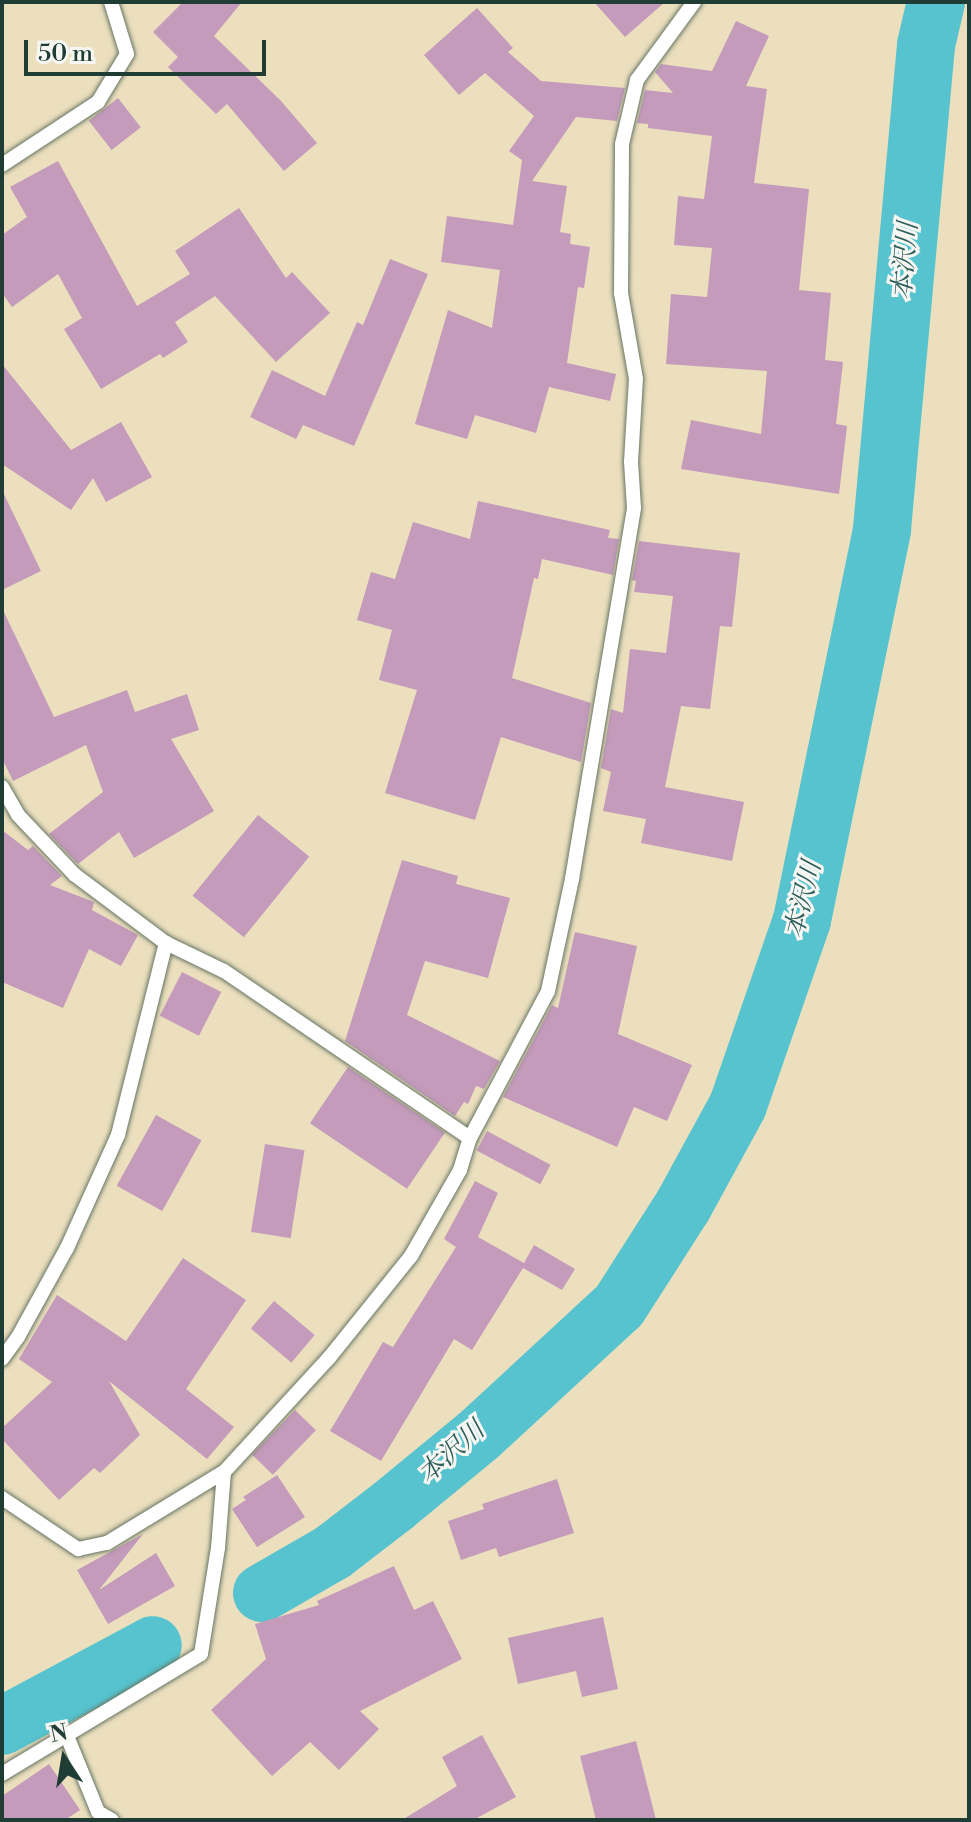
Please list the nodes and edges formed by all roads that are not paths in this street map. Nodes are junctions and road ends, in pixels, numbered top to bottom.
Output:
1 (111, 2) edge
2 (694, 2) edge
3 (2, 165) edge
4 (2, 787) edge
5 (166, 943) junction
6 (470, 1138) junction
7 (2, 1359) edge
8 (224, 1472) junction
9 (2, 1498) edge
10 (67, 1736) junction
11 (2, 1774) edge
12 (112, 1820) edge

1 - 3 lane
2 - 6 lane
4 - 5 lane
5 - 6 lane
5 - 7 lane
6 - 8 lane
8 - 9 lane
8 - 10 lane
10 - 11 lane
10 - 12 lane

